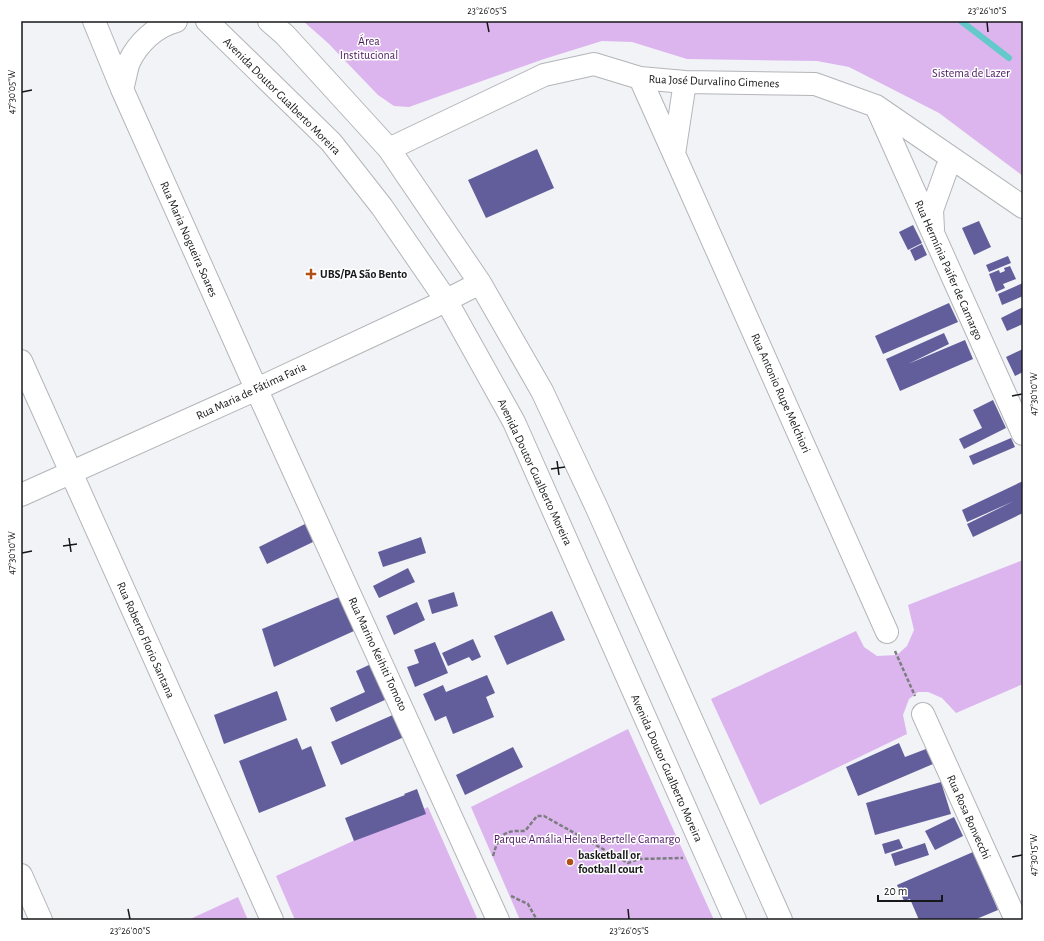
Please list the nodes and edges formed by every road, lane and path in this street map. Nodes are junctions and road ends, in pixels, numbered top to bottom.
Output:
1 (176, 21) edge
2 (207, 21) edge
3 (269, 21) edge
4 (98, 23) edge
5 (143, 30) edge
6 (640, 78) junction
7 (685, 82) junction
8 (122, 89) junction
9 (876, 106) junction
10 (932, 144) junction
11 (389, 149) junction
12 (674, 154) junction
13 (953, 159) junction
14 (908, 178) junction
15 (1023, 207) edge
16 (933, 234) junction
17 (480, 283) junction
18 (446, 300) junction
19 (21, 361) edge
20 (256, 389) junction
21 (1023, 434) edge
22 (71, 473) junction
23 (21, 495) edge
24 (887, 632) joint
25 (923, 714) joint
26 (493, 858) dead end
27 (686, 858) dead end
28 (21, 875) edge
29 (507, 893) dead end
30 (41, 920) edge
31 (272, 920) edge
32 (498, 920) edge
33 (538, 920) edge
34 (735, 920) edge
35 (781, 920) edge
36 (1016, 920) edge

1 - 5 street
2 - 18 street, Avenida Doutor Gualberto Moreira
3 - 11 street
4 - 8 street, Rua Maria Nogueira Soares
5 - 8 street
6 - 7 street, Rua José Durvalino Gimenes
6 - 11 street, Rua José Durvalino Gimenes
6 - 12 street, Rua Antonio Rupe Melchiori
7 - 9 street, Rua José Durvalino Gimenes
7 - 12 street
8 - 20 street, Rua Maria Nogueira Soares
9 - 10 street, Rua José Durvalino Gimenes
9 - 14 street, Rua Hermínia Paifer de Camargo
10 - 13 street, Rua José Durvalino Gimenes
10 - 14 street
11 - 17 street
12 - 24 street, Rua Antonio Rupe Melchiori
13 - 15 street, Rua José Durvalino Gimenes
13 - 16 street
14 - 16 street, Rua Hermínia Paifer de Camargo
16 - 21 street, Rua Hermínia Paifer de Camargo
17 - 18 street, Rua Maria de Fátima Faria
17 - 35 street
18 - 20 street, Rua Maria de Fátima Faria
18 - 34 street, Avenida Doutor Gualberto Moreira
19 - 22 street, Rua Roberto Florio Santana
20 - 22 street, Rua Maria de Fátima Faria
20 - 32 street, Rua Marino Keihiti Tomoto
22 - 23 street, Rua Maria de Fátima Faria
22 - 31 street, Rua Roberto Florio Santana
24 - 25 path
25 - 36 street, Rua Rosa Bonvecchi
26 - 27 path
28 - 30 street
29 - 33 path

